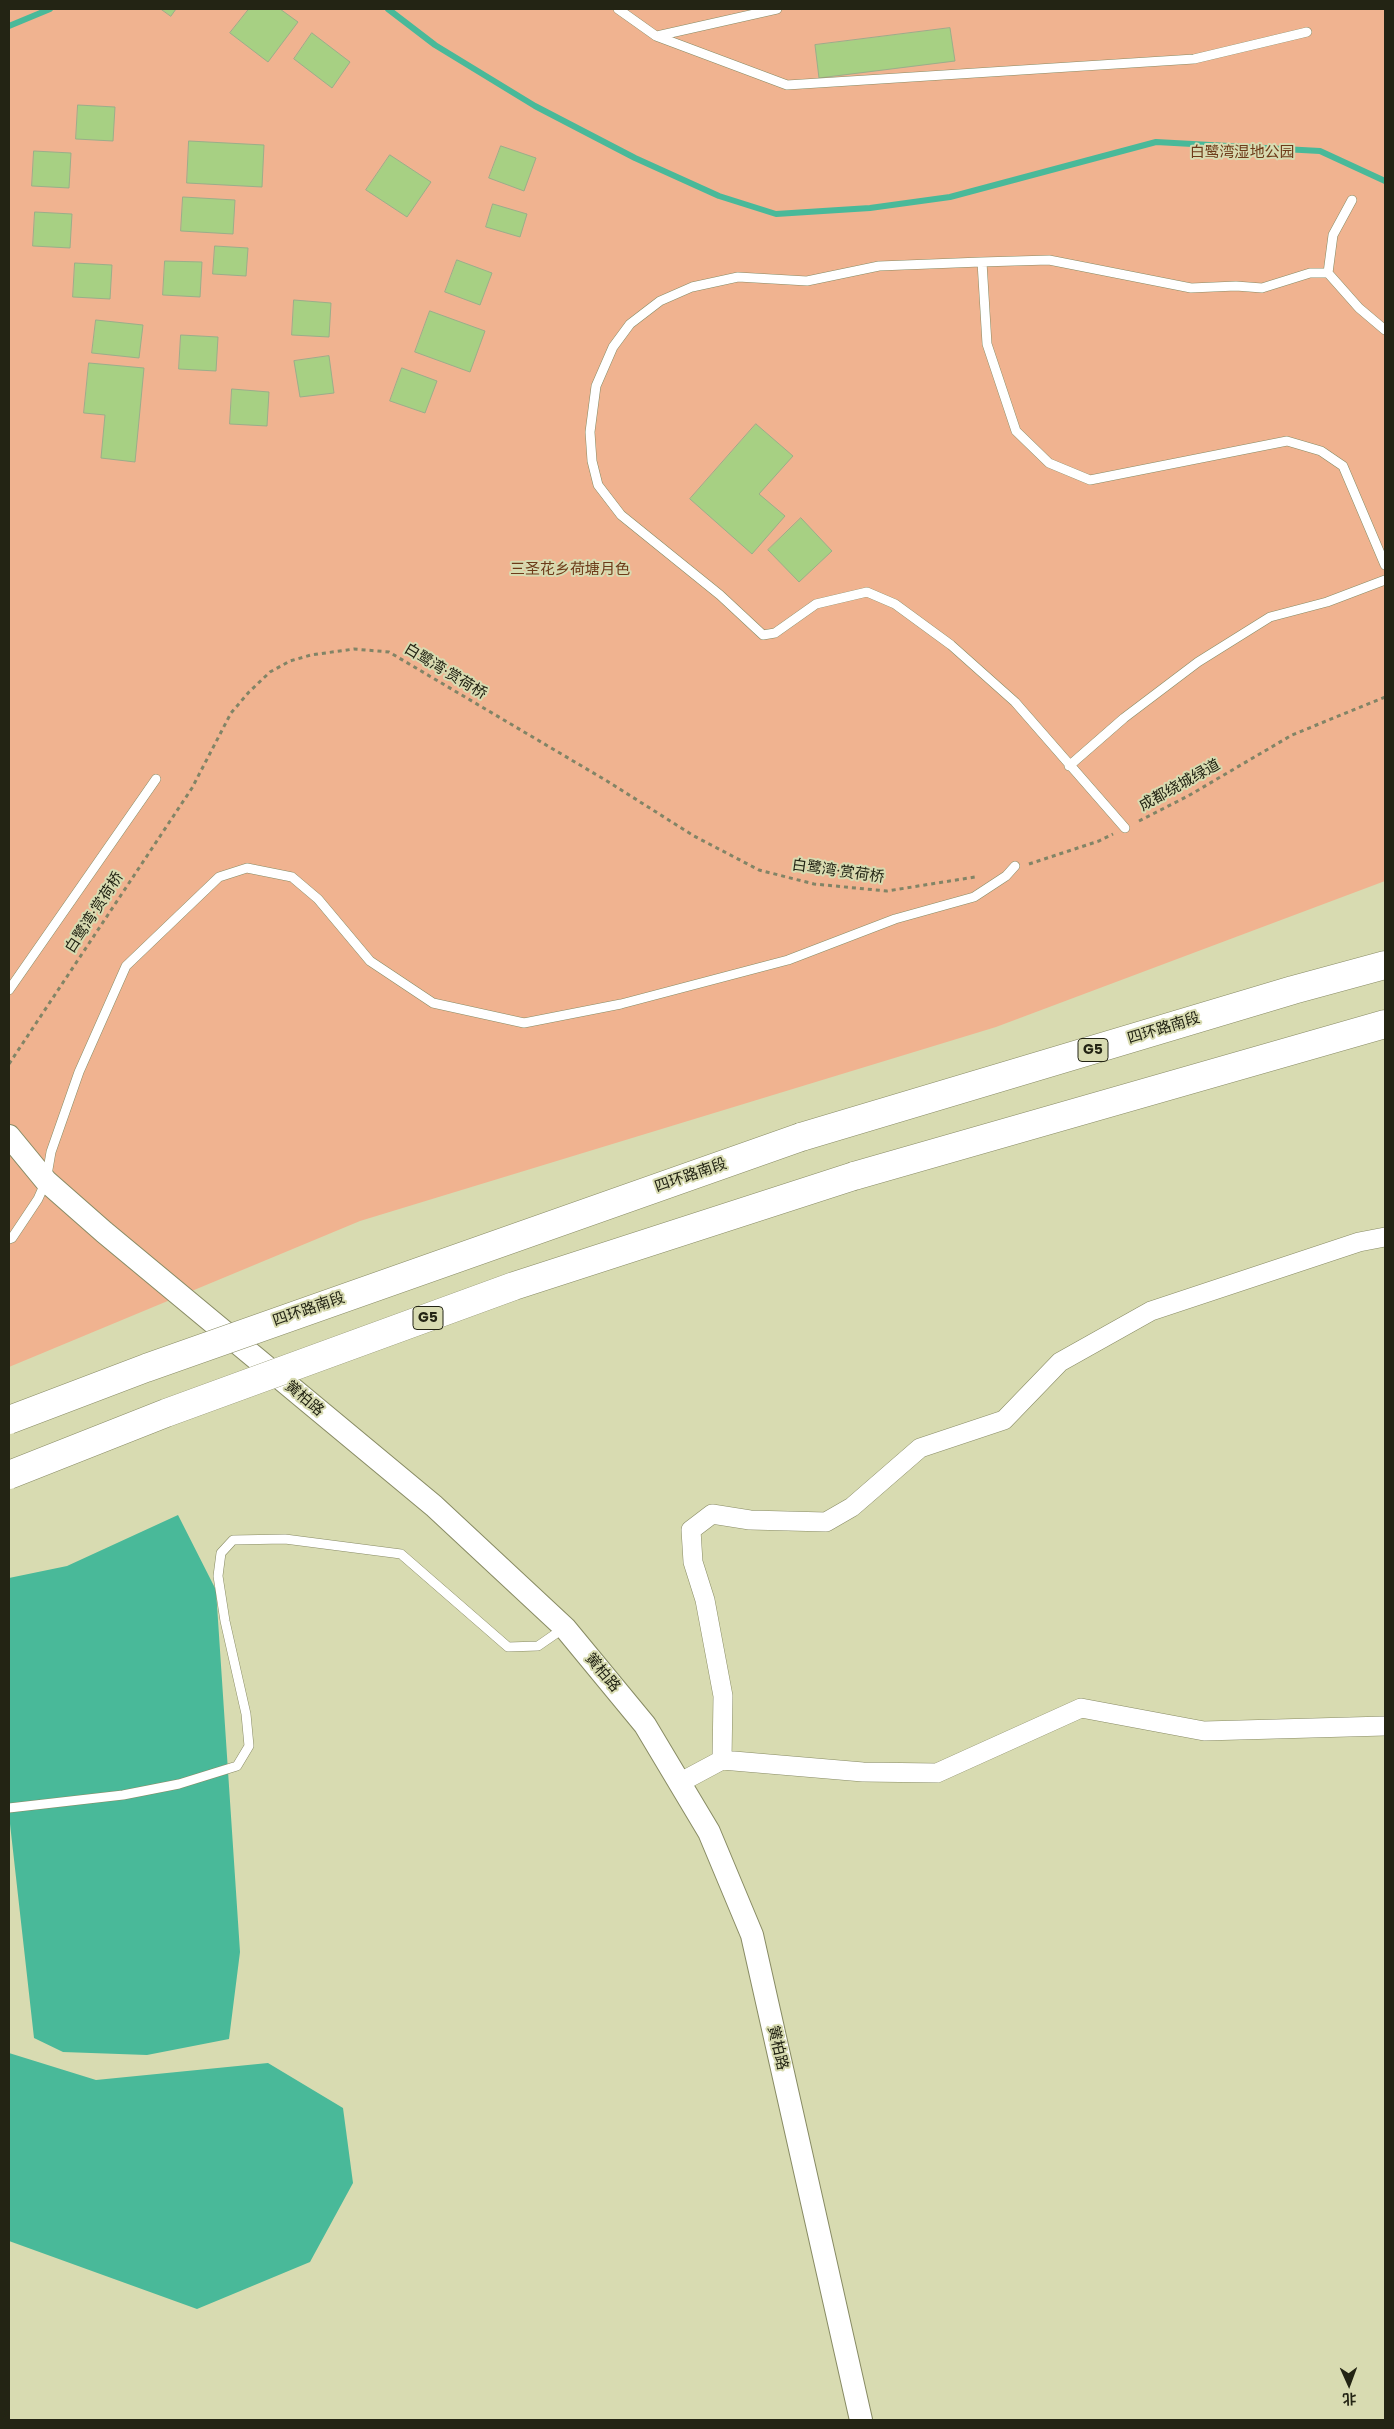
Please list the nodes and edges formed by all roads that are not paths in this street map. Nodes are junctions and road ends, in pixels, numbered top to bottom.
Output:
1 (618, 9) edge
2 (776, 9) edge
3 (1307, 32) dead end
4 (656, 36) junction
5 (1352, 200) dead end
6 (982, 262) junction
7 (1328, 273) junction
8 (1381, 322) edge
9 (1385, 330) edge
10 (1385, 565) edge
11 (1385, 580) edge
12 (1069, 766) junction
13 (156, 780) dead end
14 (1125, 828) road end
15 (1015, 866) road end
16 (1385, 952) edge
17 (1385, 965) edge
18 (9, 990) edge
19 (1385, 1024) edge
20 (1167, 1028) junction
21 (1385, 1029) edge
22 (1313, 1044) junction
23 (9, 1136) edge
24 (46, 1181) junction
25 (1385, 1237) edge
26 (9, 1239) edge
27 (9, 1420) edge
28 (9, 1475) edge
29 (565, 1628) junction
30 (1385, 1726) edge
31 (722, 1760) junction
32 (680, 1783) junction
33 (9, 1808) edge
34 (861, 2420) edge

1 - 4 lane
2 - 4 lane
3 - 4 lane
5 - 7 lane
6 - 7 lane
6 - 10 lane
6 - 12 lane
7 - 8 lane
8 - 9 lane
11 - 12 lane
12 - 14 lane
13 - 18 lane
15 - 24 lane
16 - 20 highway
17 - 20 highway, 四环路南段 / G5
19 - 22 highway, G5
20 - 27 highway, 四环路南段 / G5, bridge
21 - 22 highway
22 - 28 highway, G5, bridge
23 - 24 street, 黉柏路
24 - 26 lane
24 - 29 street, 黉柏路
25 - 31 street
29 - 32 street, 黉柏路
29 - 33 lane
30 - 31 street
31 - 32 street
32 - 34 street, 黉柏路

